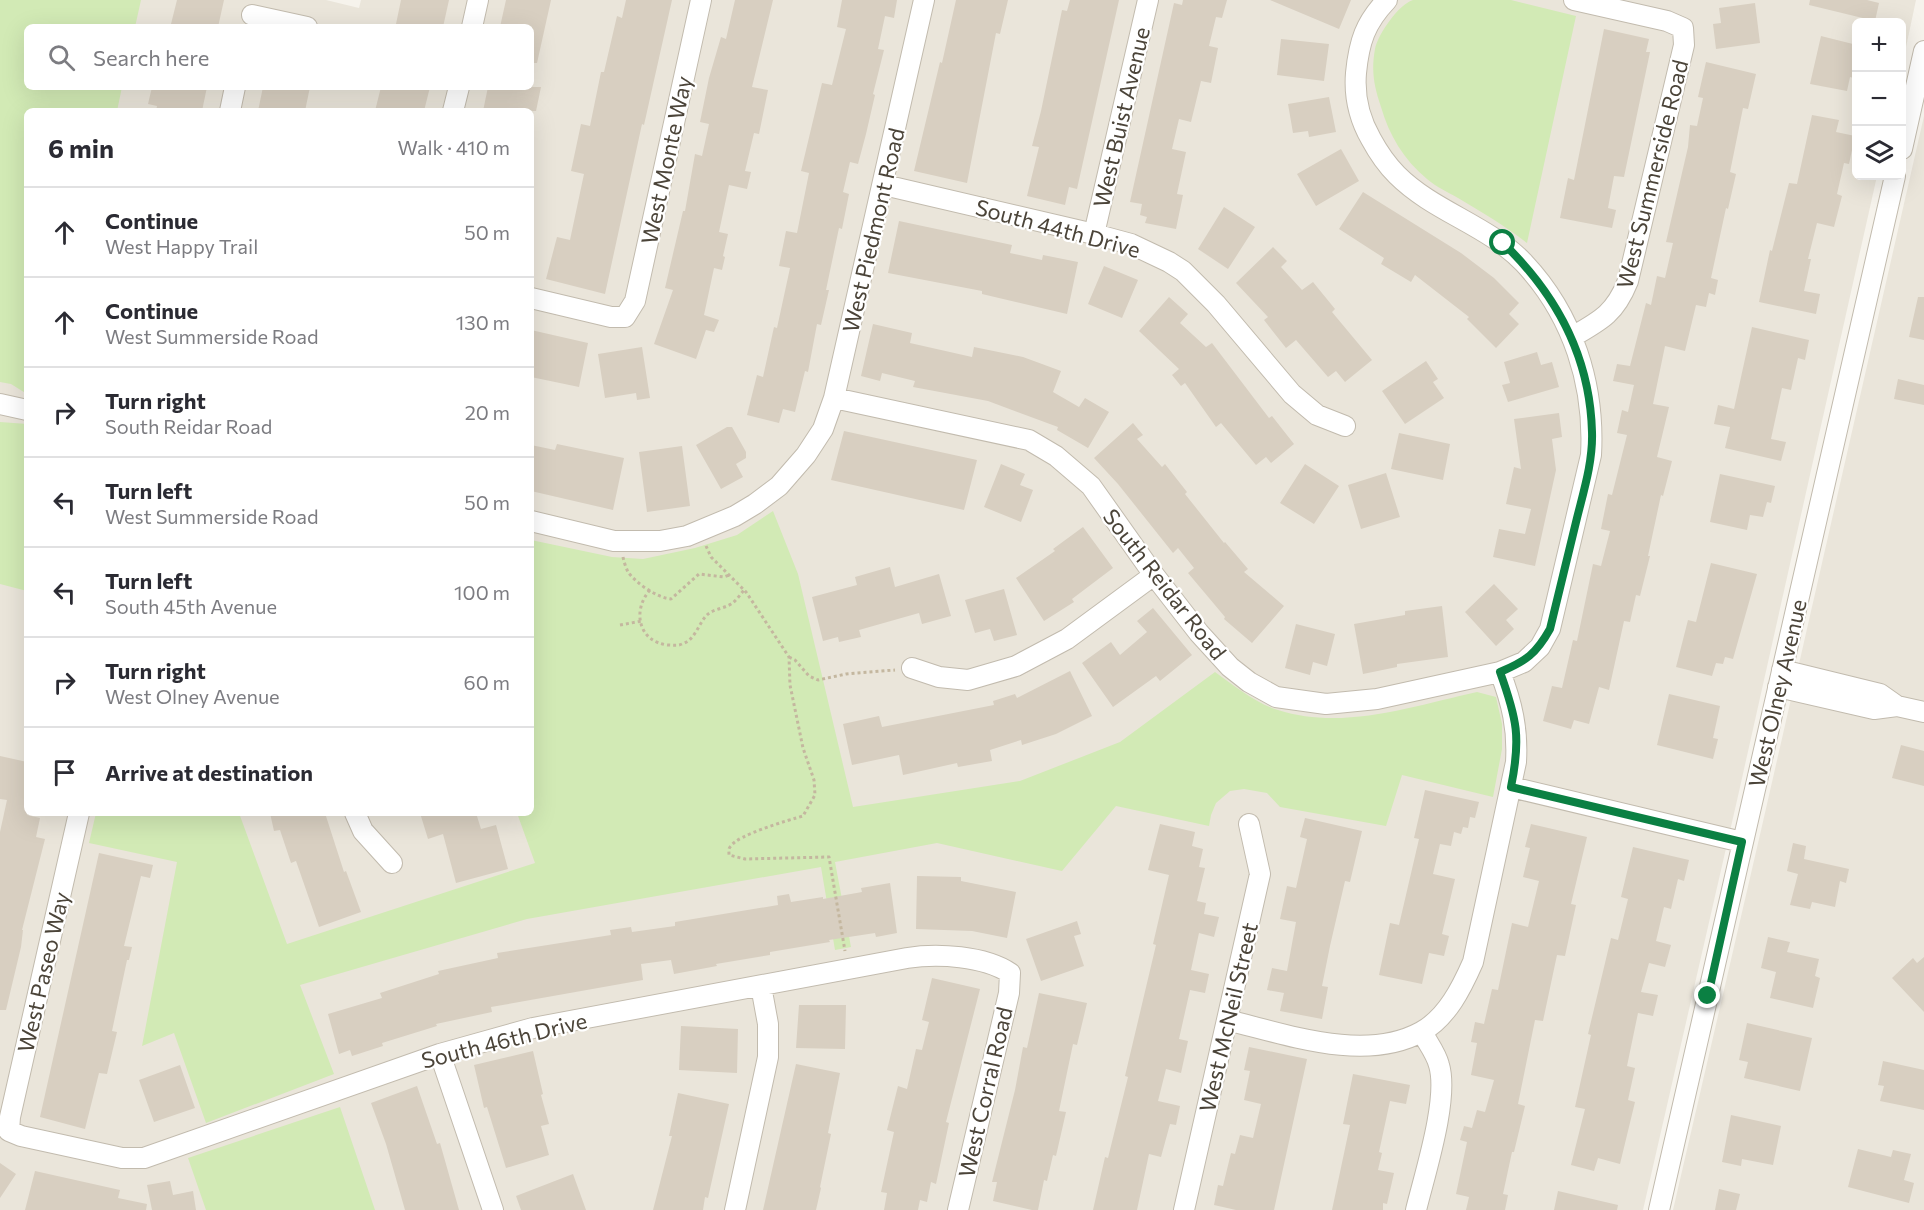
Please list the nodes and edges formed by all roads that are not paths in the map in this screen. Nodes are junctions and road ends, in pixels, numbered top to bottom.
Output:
1 (478, 0) edge
2 (701, 0) edge
3 (924, 0) edge
4 (1148, 0) edge
5 (1386, 0) edge
6 (1574, 0) edge
7 (252, 14) edge
8 (294, 24) edge
9 (473, 24) edge
10 (1924, 51) edge
11 (234, 90) edge
12 (458, 90) edge
13 (231, 108) edge
14 (454, 108) edge
15 (1906, 131) edge
16 (1894, 180) edge
17 (884, 185) junction
18 (1094, 234) junction
19 (534, 299) edge
20 (1572, 337) junction
21 (834, 398) junction
22 (0, 404) edge
23 (24, 409) edge
24 (1345, 426) dead end
25 (534, 522) edge
26 (1154, 575) junction
27 (912, 668) road end
28 (1500, 672) junction
29 (1780, 679) junction
30 (1924, 712) edge
31 (1511, 787) junction
32 (78, 816) edge
33 (356, 816) edge
34 (1249, 824) dead end
35 (1742, 842) junction
36 (393, 863) dead end
37 (1010, 974) joint
38 (761, 986) junction
39 (1227, 1020) junction
40 (1422, 1032) junction
41 (440, 1054) junction
42 (9, 1131) joint
43 (493, 1210) edge
44 (735, 1210) edge
45 (958, 1210) edge
46 (1184, 1210) edge
47 (1416, 1210) edge
48 (1659, 1210) edge

1 - 9 street
2 - 19 street, West Monte Way
3 - 17 street, West Piedmont Road
4 - 18 street, West Buist Avenue
5 - 20 street
6 - 20 street, West Summerside Road
7 - 8 street
10 - 15 street
11 - 13 street
12 - 14 street
16 - 29 street, West Olney Avenue
17 - 18 street, South 44th Drive
17 - 21 street, West Piedmont Road
18 - 24 street, South 44th Drive
20 - 28 street, South Reidar Road
21 - 25 street, West Piedmont Road
21 - 26 street, South Reidar Road
22 - 23 street
26 - 27 street
26 - 28 street, South Reidar Road
28 - 31 street
29 - 30 street
29 - 35 street, West Olney Avenue
31 - 35 street
31 - 40 street
32 - 42 street, West Paseo Way
33 - 36 street
34 - 39 street, West McNeil Street
35 - 48 street, West Olney Avenue
37 - 38 street, South 46th Drive
37 - 45 street, West Corral Road
38 - 41 street, South 46th Drive
38 - 44 street
39 - 40 street
39 - 46 street, West McNeil Street
40 - 47 street
41 - 42 street, South 46th Drive
41 - 43 street

